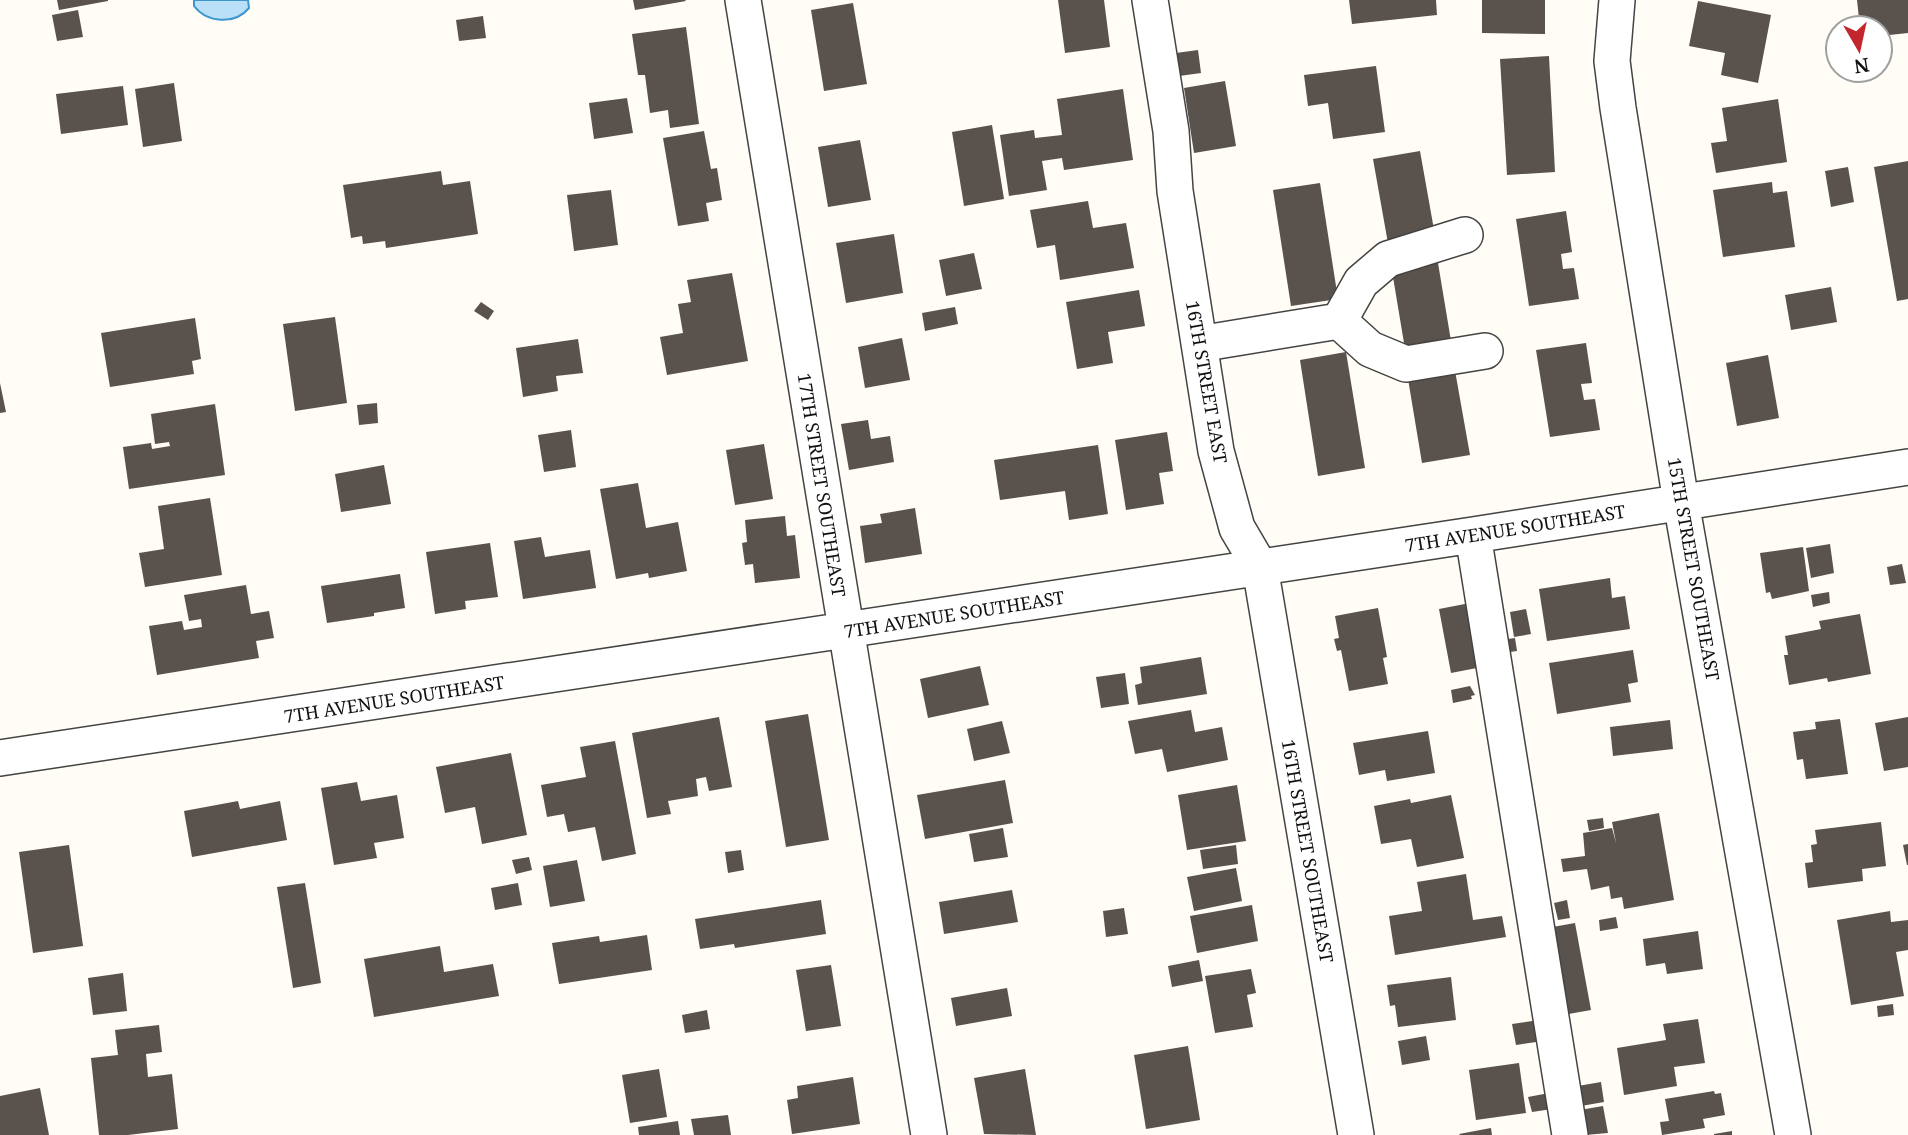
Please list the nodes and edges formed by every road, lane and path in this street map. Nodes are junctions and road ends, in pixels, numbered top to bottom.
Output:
1 (743, 0) edge
2 (1150, 0) edge
3 (1617, 0) edge
4 (1465, 236) dead end
5 (1339, 321) junction
6 (1199, 344) junction
7 (1485, 351) dead end
8 (1907, 475) edge
9 (1681, 502) junction
10 (1473, 535) junction
11 (1260, 567) junction
12 (846, 630) junction
13 (0, 758) edge
14 (929, 1135) edge
15 (1356, 1135) edge
16 (1570, 1135) edge
17 (1793, 1135) edge

1 - 12 street, 17TH STREET SOUTHEAST
2 - 6 street, 16TH STREET EAST
3 - 9 street, 15TH STREET SOUTHEAST
4 - 5 street
5 - 6 street
5 - 7 street
6 - 11 street, 16TH STREET EAST
8 - 9 street, 7TH AVENUE SOUTHEAST
9 - 10 street, 7TH AVENUE SOUTHEAST
9 - 17 street, 15TH STREET SOUTHEAST
10 - 11 street, 7TH AVENUE SOUTHEAST
10 - 16 street
11 - 12 street, 7TH AVENUE SOUTHEAST
11 - 15 street, 16TH STREET SOUTHEAST
12 - 13 street, 7TH AVENUE SOUTHEAST
12 - 14 street, 17TH STREET SOUTHEAST

